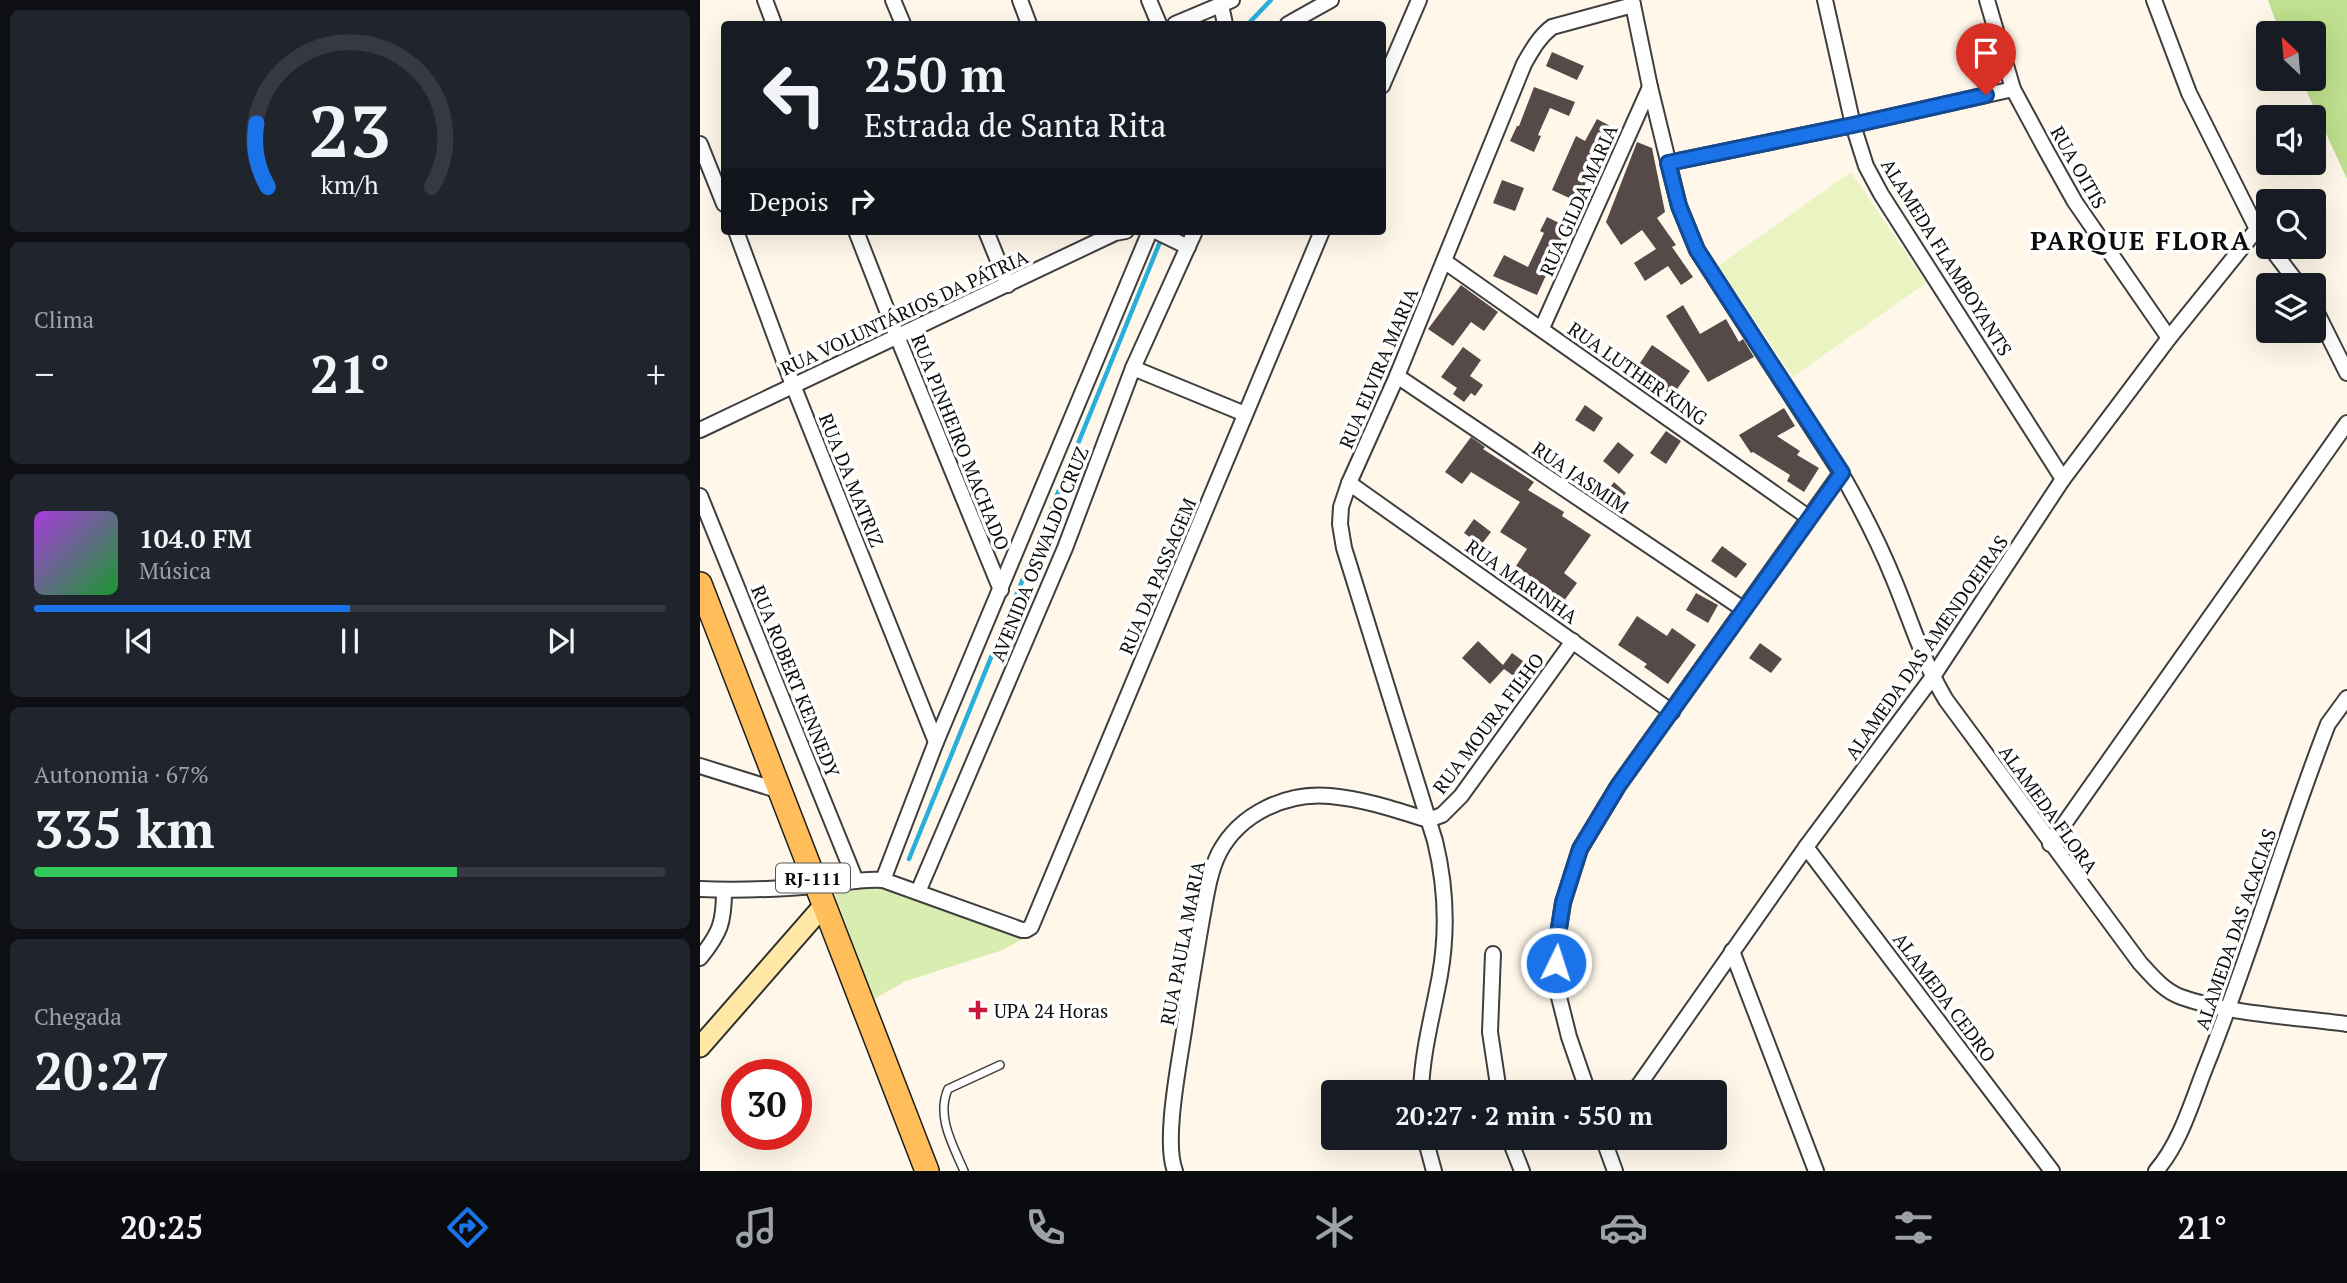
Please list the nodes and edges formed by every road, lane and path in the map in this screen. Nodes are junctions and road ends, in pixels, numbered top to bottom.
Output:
1 (765, 0) edge
2 (893, 0) edge
3 (1020, 0) edge
4 (1149, 0) edge
5 (1331, 0) edge
6 (1418, 0) edge
7 (1825, 0) edge
8 (1987, 0) edge
9 (2154, 0) edge
10 (1633, 2) edge
11 (1225, 11) edge
12 (773, 21) edge
13 (902, 21) edge
14 (1028, 21) edge
15 (1158, 21) edge
16 (1187, 21) edge
17 (1293, 21) edge
18 (1386, 76) edge
19 (1650, 87) junction
20 (2013, 89) junction
21 (1853, 125) junction
22 (700, 144) edge
23 (1668, 163) junction
24 (721, 196) edge
25 (2256, 227) edge
26 (2256, 230) edge
27 (738, 235) edge
28 (858, 235) edge
29 (988, 235) edge
30 (1112, 235) edge
31 (1152, 235) edge
32 (1163, 235) edge
33 (1191, 235) edge
34 (1320, 235) edge
35 (1182, 244) junction
36 (1444, 261) junction
37 (1008, 285) junction
38 (1542, 328) junction
39 (2326, 331) edge
40 (897, 336) junction
41 (2169, 338) junction
42 (1133, 368) junction
43 (2347, 373) edge
44 (1397, 376) junction
45 (793, 385) junction
46 (1245, 414) junction
47 (2346, 427) edge
48 (700, 430) edge
49 (1842, 473) junction
50 (2063, 479) junction
51 (1349, 483) junction
52 (700, 496) edge
53 (1808, 517) junction
54 (700, 584) edge
55 (1001, 590) junction
56 (1743, 610) junction
57 (1573, 641) junction
58 (1932, 678) junction
59 (2347, 698) edge
60 (1672, 712) junction
61 (936, 742) junction
62 (700, 766) edge
63 (780, 791) junction
64 (1428, 820) junction
65 (2050, 844) junction
66 (1806, 847) junction
67 (856, 881) junction
68 (888, 881) junction
69 (700, 889) edge
70 (914, 890) junction
71 (724, 891) junction
72 (820, 895) junction
73 (1732, 951) junction
74 (1493, 954) dead end
75 (700, 958) edge
76 (2228, 1008) junction
77 (2347, 1024) edge
78 (700, 1047) edge
79 (1000, 1065) dead end
80 (1422, 1080) edge
81 (1497, 1080) edge
82 (1584, 1080) edge
83 (1642, 1080) edge
84 (1428, 1150) edge
85 (1514, 1150) edge
86 (1607, 1150) edge
87 (927, 1171) edge
88 (964, 1171) edge
89 (1175, 1171) edge
90 (1434, 1171) edge
91 (1522, 1171) edge
92 (1615, 1171) edge
93 (1816, 1171) edge
94 (2052, 1171) edge
95 (2156, 1171) edge

1 - 12 street
2 - 13 street
3 - 14 street
4 - 15 street
5 - 17 street
6 - 18 street
7 - 21 street, ALAMEDA FLAMBOYANTS
8 - 20 street, RUA OITIS
9 - 25 street
10 - 19 street, ALAMEDA FLORA
10 - 36 street, RUA ELVIRA MARIA
11 - 16 street
19 - 23 street, ALAMEDA FLORA
19 - 38 street, RUA GILDA MARIA
20 - 21 street
20 - 41 street, RUA OITIS
21 - 23 street
21 - 50 street, ALAMEDA FLAMBOYANTS
22 - 24 street
23 - 49 street, ALAMEDA FLORA
26 - 41 street, ALAMEDA DAS AMENDOEIRAS
27 - 45 street, RUA DA MATRIZ
28 - 40 street, RUA PINHEIRO MACHADO
29 - 37 street
30 - 37 street, RUA VOLUNTÁRIOS DA PÁTRIA
31 - 55 street, AVENIDA OSWALDO CRUZ
32 - 35 street
33 - 35 street, AVENIDA OSWALDO CRUZ
34 - 46 street, RUA DA PASSAGEM
35 - 42 street, AVENIDA OSWALDO CRUZ
36 - 38 street, RUA LUTHER KING
36 - 44 street, RUA ELVIRA MARIA
37 - 40 street, RUA VOLUNTÁRIOS DA PÁTRIA
38 - 53 street, RUA LUTHER KING
39 - 43 street
40 - 45 street, RUA VOLUNTÁRIOS DA PÁTRIA
40 - 55 street, RUA PINHEIRO MACHADO
41 - 50 street, ALAMEDA DAS AMENDOEIRAS
42 - 46 street
42 - 70 street, AVENIDA OSWALDO CRUZ
44 - 51 street, RUA ELVIRA MARIA
44 - 56 street, RUA JASMIM
45 - 48 street, RUA VOLUNTÁRIOS DA PÁTRIA
45 - 61 street, RUA DA MATRIZ
46 - 70 street, RUA DA PASSAGEM
47 - 65 street
49 - 53 street
49 - 58 street, ALAMEDA FLORA
50 - 58 street, ALAMEDA DAS AMENDOEIRAS
51 - 57 street, RUA MARINHA
51 - 64 street, RUA ELVIRA MARIA
52 - 67 street, RUA ROBERT KENNEDY
53 - 56 street
54 - 63 main road, RJ-111
55 - 61 street, AVENIDA OSWALDO CRUZ
56 - 60 street
57 - 60 street, RUA MARINHA
57 - 64 street, RUA MOURA FILHO
58 - 65 street, ALAMEDA FLORA
58 - 66 street, ALAMEDA DAS AMENDOEIRAS
59 - 76 street, ALAMEDA DAS ACACIAS
60 - 82 street
61 - 68 street, AVENIDA OSWALDO CRUZ
62 - 63 street
63 - 72 main road, RJ-111
64 - 80 street
64 - 89 street, RUA PAULA MARIA
65 - 76 street, ALAMEDA FLORA
66 - 73 street, ALAMEDA DAS AMENDOEIRAS
66 - 94 street, ALAMEDA CEDRO
67 - 68 street
67 - 72 street
68 - 70 street
69 - 71 street
71 - 72 street
71 - 75 street
72 - 78 street
72 - 87 main road, RJ-111
73 - 83 street, ALAMEDA DAS AMENDOEIRAS
73 - 93 street
74 - 81 street
76 - 77 street, ALAMEDA FLORA
76 - 95 street, ALAMEDA DAS ACACIAS
79 - 88 lane
84 - 90 street
85 - 91 street
86 - 92 street

